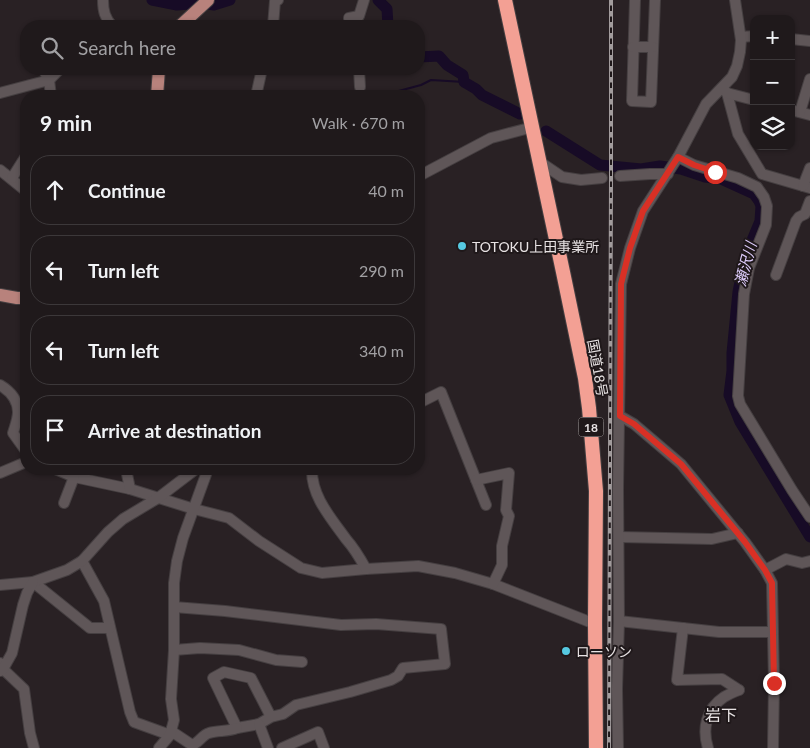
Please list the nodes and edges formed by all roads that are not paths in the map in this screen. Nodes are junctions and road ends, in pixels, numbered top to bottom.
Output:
1 (103, 0) edge
2 (208, 0) edge
3 (278, 0) edge
4 (364, 0) edge
5 (505, 0) edge
6 (635, 0) edge
7 (655, 0) edge
8 (735, 0) edge
9 (106, 20) edge
10 (186, 20) edge
11 (273, 20) edge
12 (349, 20) edge
13 (750, 36) edge
14 (741, 37) junction
15 (795, 39) edge
16 (810, 41) edge
17 (633, 47) junction
18 (653, 47) junction
19 (46, 75) edge
20 (53, 75) edge
21 (156, 75) edge
22 (261, 75) edge
23 (359, 75) edge
24 (810, 79) edge
25 (48, 80) junction
26 (360, 87) dead end
27 (50, 90) edge
28 (157, 90) edge
29 (257, 90) edge
30 (724, 90) junction
31 (0, 94) edge
32 (750, 99) edge
33 (800, 112) edge
34 (533, 127) junction
35 (677, 159) junction
36 (540, 162) junction
37 (20, 165) edge
38 (810, 168) edge
39 (0, 170) edge
40 (669, 172) junction
41 (425, 173) edge
42 (620, 176) dead end
43 (12, 178) junction
44 (602, 178) dead end
45 (20, 185) edge
46 (807, 187) edge
47 (810, 201) edge
48 (776, 274) dead end
49 (0, 295) edge
50 (20, 298) edge
51 (2, 388) edge
52 (425, 400) edge
53 (620, 416) junction
54 (20, 443) edge
55 (20, 465) edge
56 (0, 474) edge
57 (69, 475) edge
58 (127, 475) edge
59 (188, 475) edge
60 (206, 475) edge
61 (311, 475) edge
62 (74, 477) junction
63 (476, 480) junction
64 (130, 489) junction
65 (158, 498) junction
66 (64, 503) dead end
67 (486, 505) dead end
68 (194, 509) junction
69 (810, 517) edge
70 (738, 533) junction
71 (619, 537) junction
72 (82, 561) junction
73 (810, 561) edge
74 (366, 568) junction
75 (765, 570) junction
76 (33, 582) junction
77 (493, 584) junction
78 (0, 586) edge
79 (174, 608) junction
80 (619, 621) junction
81 (595, 624) junction
82 (110, 628) junction
83 (684, 628) junction
84 (772, 632) junction
85 (174, 650) junction
86 (302, 662) dead end
87 (1, 668) edge
88 (271, 717) junction
89 (259, 724) junction
90 (237, 728) junction
91 (170, 733) junction
92 (34, 748) edge
93 (159, 748) edge
94 (268, 748) edge
95 (282, 748) edge
96 (324, 748) edge
97 (596, 748) edge
98 (618, 748) edge
99 (708, 748) edge
100 (773, 748) edge

1 - 9 street
2 - 10 main road
3 - 11 street
4 - 12 street
5 - 34 highway, 国道18号 / 18
6 - 17 street
7 - 18 street
8 - 14 street
13 - 14 street
14 - 30 street
15 - 16 street
17 - 18 street
17 - 18 street
19 - 25 street
20 - 25 street
21 - 28 main road
22 - 29 street
23 - 26 street
24 - 33 street
25 - 27 street
25 - 31 street
30 - 32 street
30 - 35 street
30 - 46 street
34 - 36 highway, 国道18号 / 18
34 - 41 street
35 - 40 street
35 - 69 street
36 - 44 street
36 - 81 highway, 国道18号 / 18
37 - 43 street
38 - 46 street
39 - 43 street
40 - 42 street
40 - 53 street
43 - 45 street
47 - 48 street
49 - 50 main road
51 - 54 street
52 - 63 street
53 - 70 street
53 - 71 street
55 - 56 street
57 - 62 street
58 - 64 street
59 - 65 street
60 - 68 street
61 - 74 street
62 - 64 street
62 - 66 street
63 - 67 street
63 - 77 street
64 - 65 street
65 - 68 street
65 - 72 street
68 - 74 street
68 - 79 street
70 - 71 street
70 - 75 street
71 - 80 street
72 - 76 street
72 - 82 street
73 - 75 street
74 - 77 street
75 - 84 street
76 - 78 street
76 - 82 street
76 - 87 street
77 - 81 street
79 - 85 street
79 - 88 street
80 - 83 street
80 - 98 street
81 - 97 highway, 国道18号 / 18
82 - 91 street
83 - 84 street
83 - 99 street
84 - 100 street
85 - 86 street
85 - 91 street
87 - 92 street
88 - 89 street
88 - 90 street
89 - 90 street
89 - 94 street
90 - 91 street
91 - 93 street
95 - 96 street

